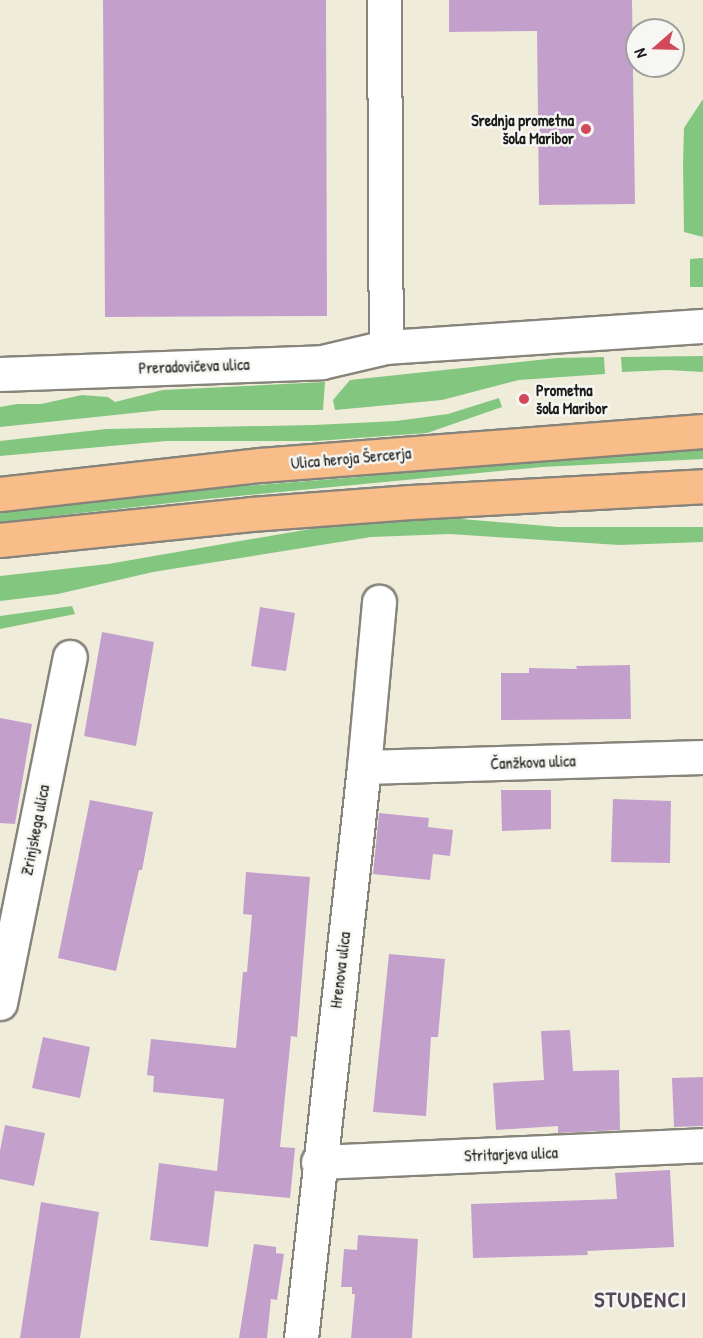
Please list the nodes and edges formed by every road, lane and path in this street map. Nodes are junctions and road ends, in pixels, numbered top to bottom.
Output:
1 (384, 0) edge
2 (703, 326) edge
3 (387, 347) junction
4 (0, 374) edge
5 (703, 431) edge
6 (703, 486) edge
7 (0, 494) edge
8 (0, 540) edge
9 (379, 602) dead end
10 (70, 657) dead end
11 (703, 757) edge
12 (364, 767) junction
13 (0, 1003) edge
14 (703, 1145) edge
15 (318, 1162) junction
16 (301, 1338) edge

1 - 3 street
2 - 3 street, Preradovičeva ulica
3 - 4 street, Preradovičeva ulica
5 - 7 main road, Ulica heroja Šercerja
6 - 8 main road
9 - 12 street, Hrenova ulica
10 - 13 street, Zrinjskega ulica
11 - 12 street, Čanžkova ulica
12 - 15 street, Hrenova ulica
14 - 15 street, Stritarjeva ulica
15 - 16 street, Hrenova ulica

